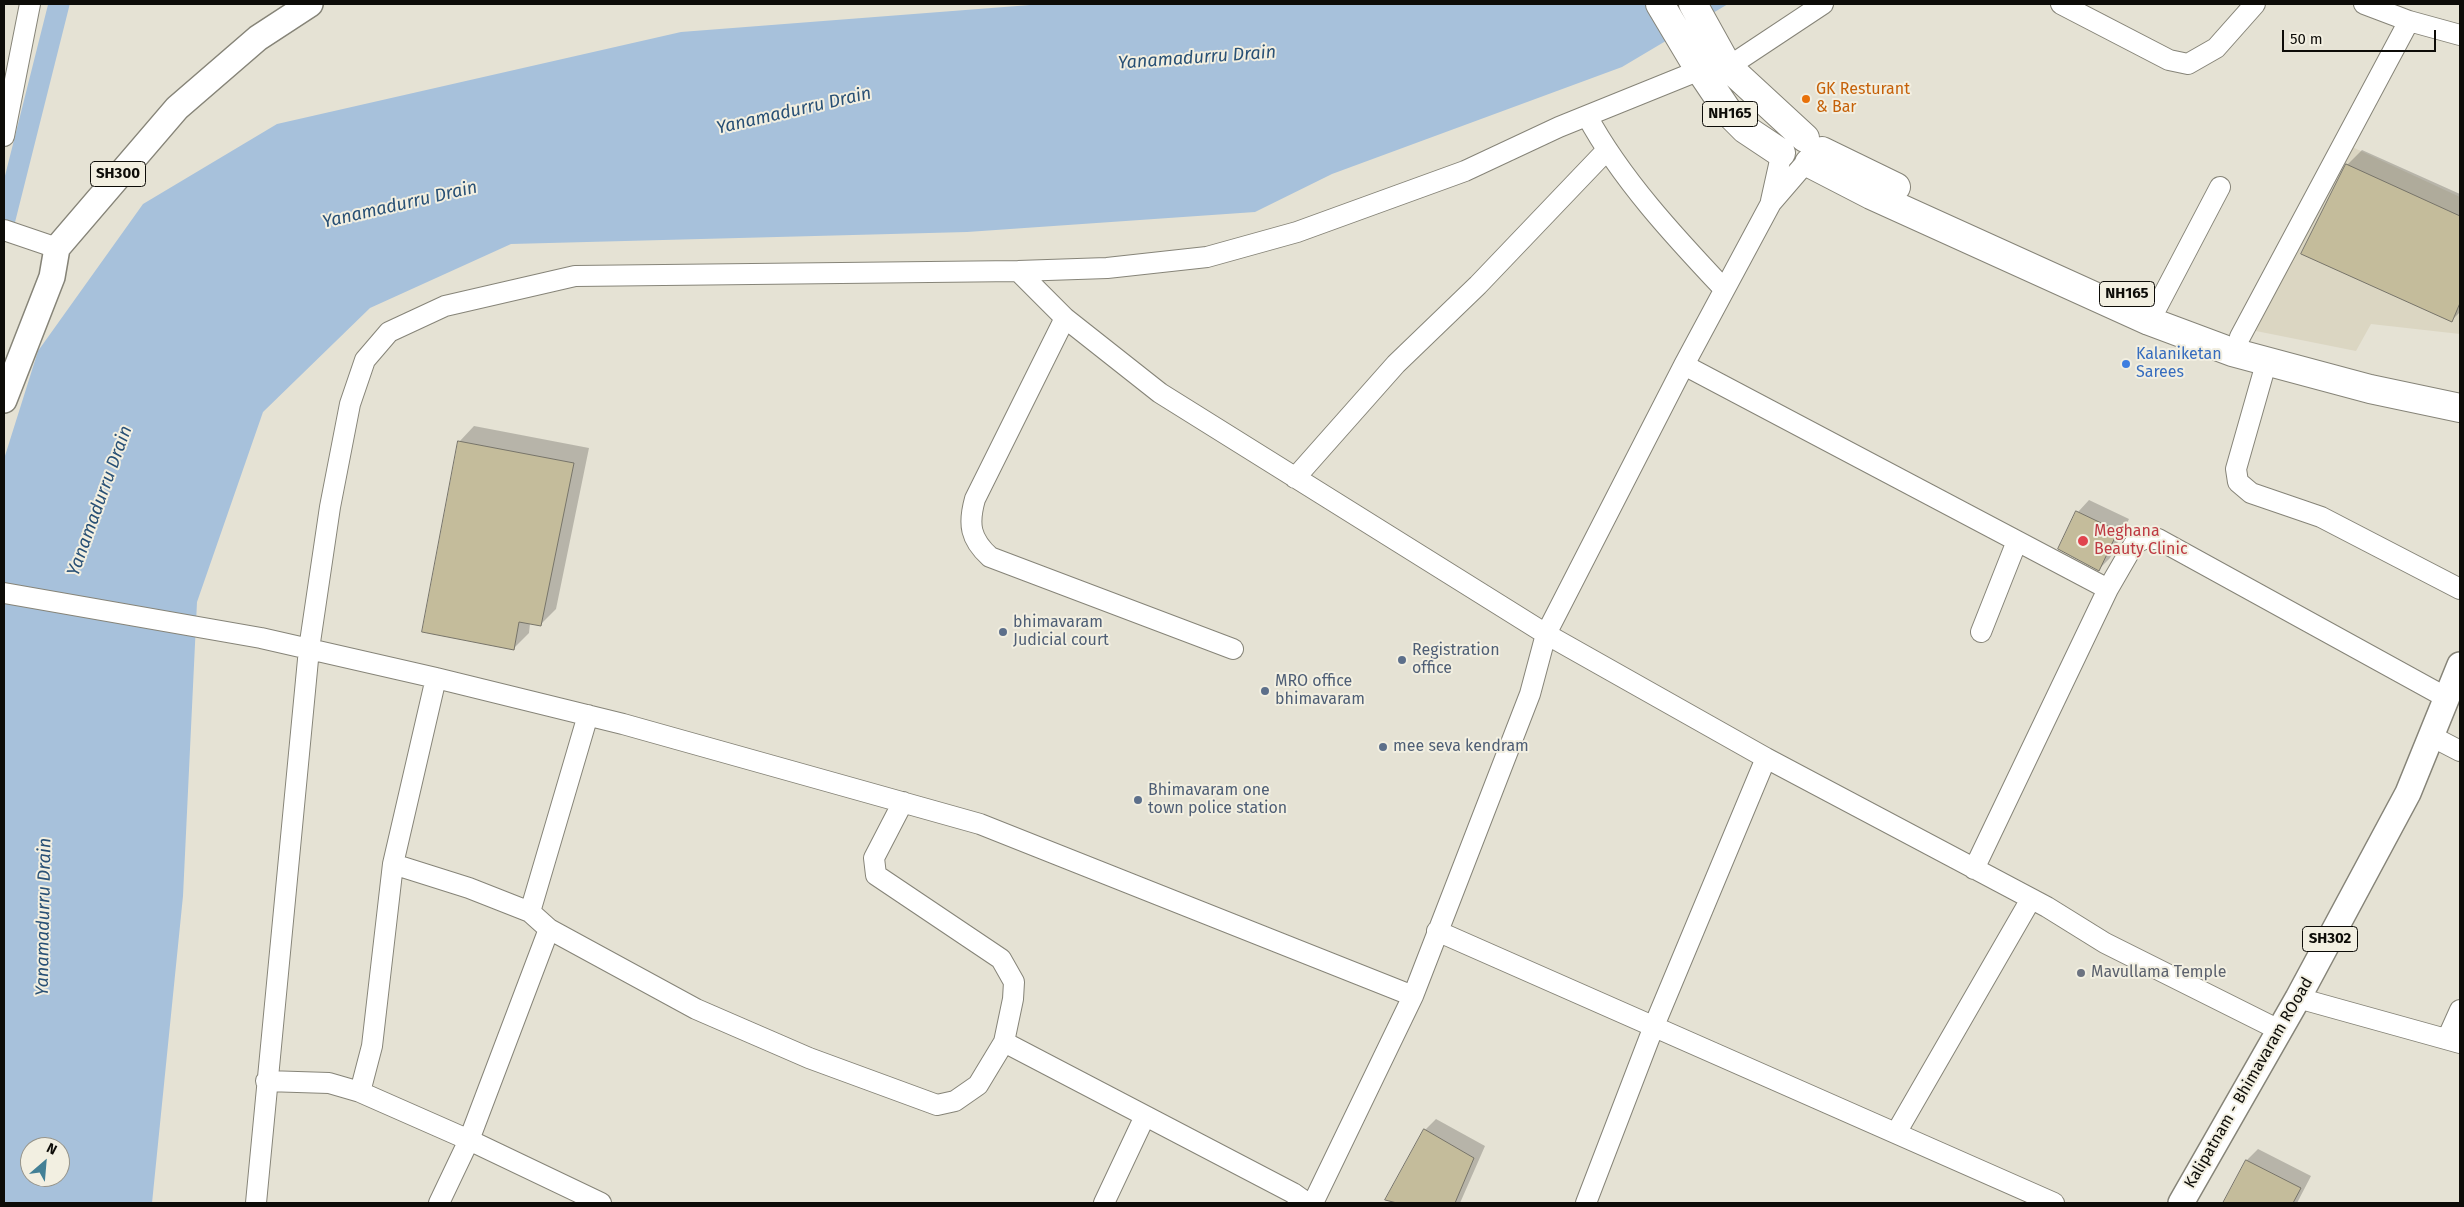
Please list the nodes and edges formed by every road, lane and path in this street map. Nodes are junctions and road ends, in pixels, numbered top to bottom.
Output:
1 (30, 4) edge
2 (310, 4) edge
3 (1660, 4) edge
4 (1693, 4) edge
5 (1823, 4) edge
6 (2061, 4) edge
7 (2255, 4) edge
8 (2364, 4) edge
9 (2409, 21) junction
10 (2460, 35) edge
11 (1723, 57) junction
12 (1697, 65) junction
13 (8, 90) edge
14 (1778, 112) junction
15 (1587, 116) junction
16 (4, 136) edge
17 (1758, 137) junction
18 (1606, 151) junction
19 (1798, 154) junction
20 (1854, 176) junction
21 (2220, 188) dead end
22 (4, 230) edge
23 (48, 245) junction
24 (1018, 271) junction
25 (1724, 289) junction
26 (2157, 307) junction
27 (1065, 318) junction
28 (2240, 337) junction
29 (2267, 360) junction
30 (1684, 364) junction
31 (2460, 390) edge
32 (4, 400) edge
33 (2460, 408) edge
34 (1295, 478) junction
35 (2017, 541) junction
36 (2108, 589) junction
37 (2460, 589) edge
38 (6, 593) edge
39 (1981, 632) dead end
40 (1546, 634) junction
41 (309, 649) junction
42 (1233, 649) dead end
43 (2460, 664) edge
44 (436, 678) junction
45 (2447, 698) junction
46 (588, 715) junction
47 (2431, 736) junction
48 (2460, 751) edge
49 (1766, 758) junction
50 (903, 802) junction
51 (393, 864) junction
52 (1974, 869) junction
53 (2031, 899) junction
54 (530, 912) junction
55 (549, 929) junction
56 (1437, 931) junction
57 (1413, 996) junction
58 (2298, 998) junction
59 (2460, 1010) edge
60 (1654, 1026) junction
61 (2281, 1030) junction
62 (2454, 1041) edge
63 (1004, 1042) junction
64 (266, 1081) junction
65 (360, 1092) junction
66 (1145, 1116) junction
67 (1896, 1133) junction
68 (469, 1140) junction
69 (1296, 1200) edge
70 (256, 1203) edge
71 (439, 1203) edge
72 (601, 1203) edge
73 (1104, 1203) edge
74 (1313, 1203) edge
75 (1586, 1203) edge
76 (2054, 1203) edge
77 (2181, 1203) edge

1 - 13 street
2 - 23 main road, SH300
3 - 12 highway, NH165
4 - 11 highway, NH165
5 - 11 street
6 - 7 street
8 - 9 street
9 - 10 street
9 - 28 street
11 - 14 highway, NH165
12 - 15 street
12 - 17 highway, NH165
13 - 16 street
14 - 17 highway
14 - 19 highway, NH165
15 - 18 street
15 - 24 street
17 - 19 highway, NH165
18 - 25 street
18 - 34 street
19 - 20 highway, NH165
19 - 25 street
20 - 26 highway, NH165
20 - 29 highway, NH165
21 - 26 street
22 - 23 street
23 - 32 main road
24 - 27 street
24 - 41 street
25 - 30 street
26 - 28 highway, NH165
27 - 34 street
27 - 42 street
28 - 31 highway, NH165
29 - 33 highway, NH165
29 - 37 street
30 - 35 street
30 - 40 street
34 - 40 street
35 - 36 street
35 - 39 street
36 - 45 street
36 - 52 street
38 - 41 street
40 - 49 street
40 - 56 street
41 - 44 street
41 - 64 street
43 - 45 main road, Kalipatnam - Bhimavaram ROoad / SH302
44 - 46 street
44 - 51 street
45 - 47 main road, Kalipatnam - Bhimavaram ROoad / SH302
46 - 50 street
46 - 54 street
47 - 48 street
47 - 58 main road, Kalipatnam - Bhimavaram ROoad / SH302
49 - 52 street
49 - 60 street
50 - 57 street
50 - 63 street
51 - 54 street
51 - 65 street
52 - 53 street
53 - 61 street
53 - 67 street
54 - 55 street
55 - 63 street
55 - 68 street
56 - 57 street
56 - 60 street
57 - 74 street
58 - 61 main road, Kalipatnam - Bhimavaram ROoad / SH302
58 - 62 street
59 - 62 street
60 - 67 street
60 - 75 street
61 - 77 main road, Kalipatnam - Bhimavaram ROoad / SH302
63 - 66 street
64 - 65 street
64 - 70 street
65 - 68 street
66 - 69 street
66 - 73 street
67 - 76 street
68 - 71 street
68 - 72 street

